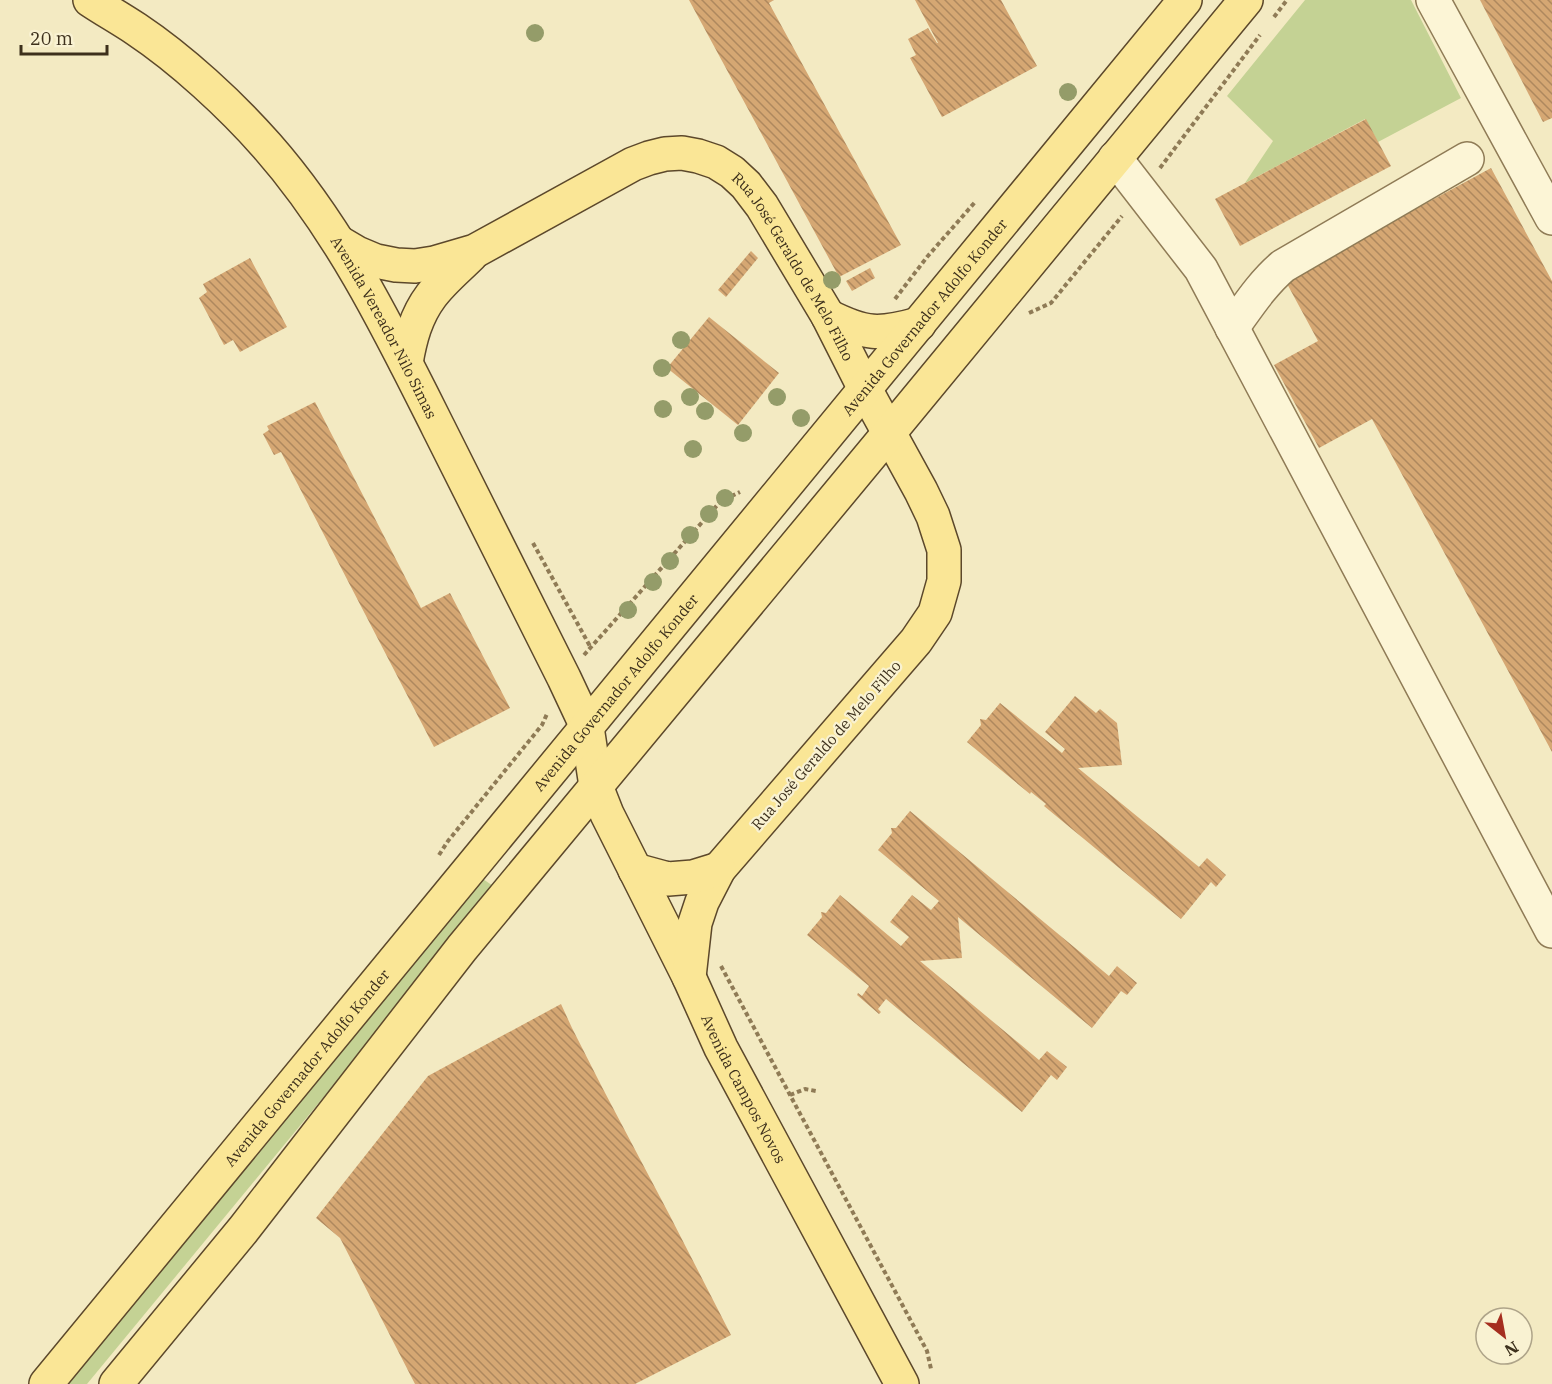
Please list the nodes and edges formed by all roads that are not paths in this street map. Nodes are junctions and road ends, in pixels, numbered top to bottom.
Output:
1 (90, 0) edge
2 (1185, 0) edge
3 (1246, 0) edge
4 (1433, 0) edge
5 (1115, 158) junction
6 (1467, 159) dead end
7 (1552, 218) edge
8 (340, 243) junction
9 (475, 251) junction
10 (828, 316) junction
11 (919, 324) junction
12 (1232, 328) junction
13 (406, 363) junction
14 (865, 389) junction
15 (889, 434) junction
16 (586, 727) junction
17 (596, 786) junction
18 (719, 869) junction
19 (635, 870) junction
20 (1552, 931) edge
21 (689, 976) junction
22 (46, 1384) edge
23 (116, 1384) edge
24 (902, 1384) edge

1 - 8 main road, Avenida Vereador Nilo Simas
2 - 11 main road, Avenida Governador Adolfo Konder
3 - 5 main road
4 - 7 street
5 - 12 street
5 - 15 main road
6 - 12 street
8 - 9 main road, Rua José Geraldo de Melo Filho
8 - 13 main road, Avenida Vereador Nilo Simas
9 - 10 main road, Rua José Geraldo de Melo Filho
9 - 13 main road, Rua José Geraldo de Melo Filho
10 - 11 main road
10 - 14 main road, Rua José Geraldo de Melo Filho
11 - 14 main road, Avenida Governador Adolfo Konder
12 - 20 street
13 - 16 main road, Avenida Vereador Nilo Simas
14 - 15 main road, Rua José Geraldo de Melo Filho
14 - 16 main road, Avenida Governador Adolfo Konder
15 - 17 main road
15 - 18 main road, Rua José Geraldo de Melo Filho
16 - 17 main road, Avenida Vereador Nilo Simas
16 - 22 main road, Avenida Governador Adolfo Konder
17 - 19 main road, Avenida Campos Novos
17 - 23 main road
18 - 19 main road
18 - 21 main road, Rua José Geraldo de Melo Filho
19 - 21 main road, Avenida Campos Novos
21 - 24 main road, Avenida Campos Novos

